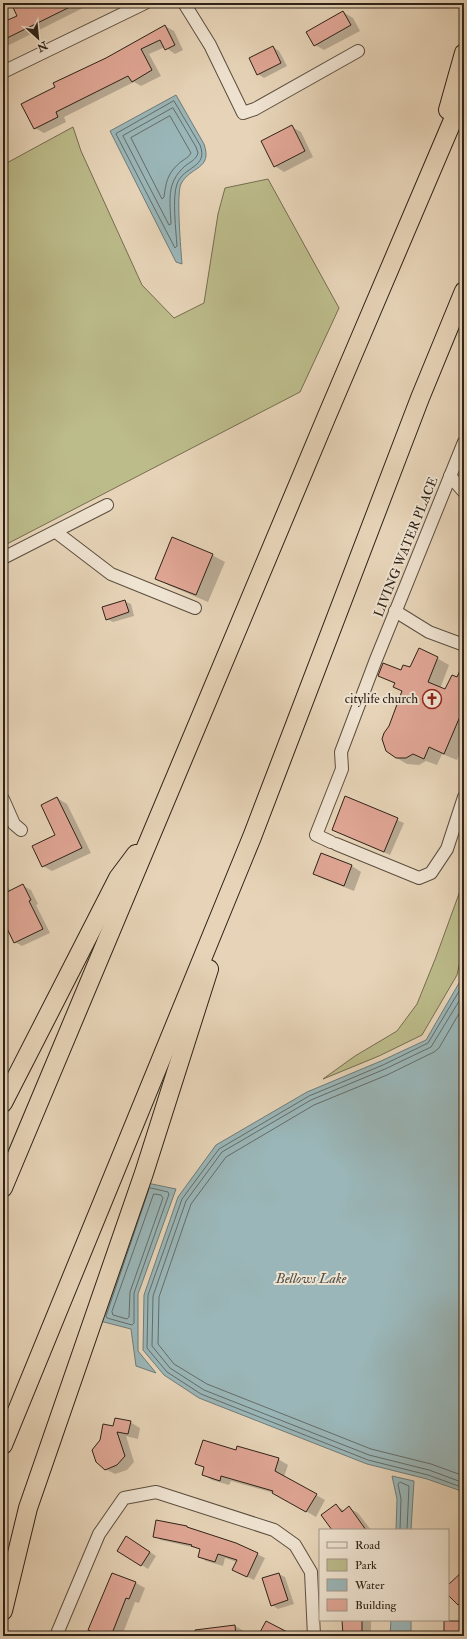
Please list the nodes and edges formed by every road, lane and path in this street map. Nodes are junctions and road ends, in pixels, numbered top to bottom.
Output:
1 (144, 3) edge
2 (184, 3) edge
3 (358, 51) dead end
4 (464, 52) edge
5 (3, 72) edge
6 (464, 94) edge
7 (430, 178) junction
8 (464, 292) edge
9 (464, 442) edge
10 (450, 476) junction
11 (464, 492) edge
12 (107, 505) dead end
13 (56, 532) junction
14 (3, 558) edge
15 (195, 608) dead end
16 (395, 611) junction
17 (464, 644) edge
18 (464, 798) edge
19 (3, 799) edge
20 (156, 825) junction
21 (21, 830) dead end
22 (252, 837) junction
23 (3, 1103) edge
24 (3, 1188) edge
25 (3, 1445) edge
26 (3, 1611) edge
27 (56, 1636) edge
28 (314, 1636) edge

1 - 5 street
2 - 3 street
4 - 7 highway
6 - 7 highway
7 - 20 highway
8 - 22 highway
9 - 10 street, LIVING WATER PLACE
10 - 11 street
10 - 16 street, LIVING WATER PLACE
12 - 13 street
13 - 14 street
13 - 15 street
16 - 17 street
16 - 18 street, LIVING WATER PLACE
19 - 21 street
20 - 23 highway
20 - 24 highway
22 - 25 highway
22 - 26 highway
27 - 28 street

